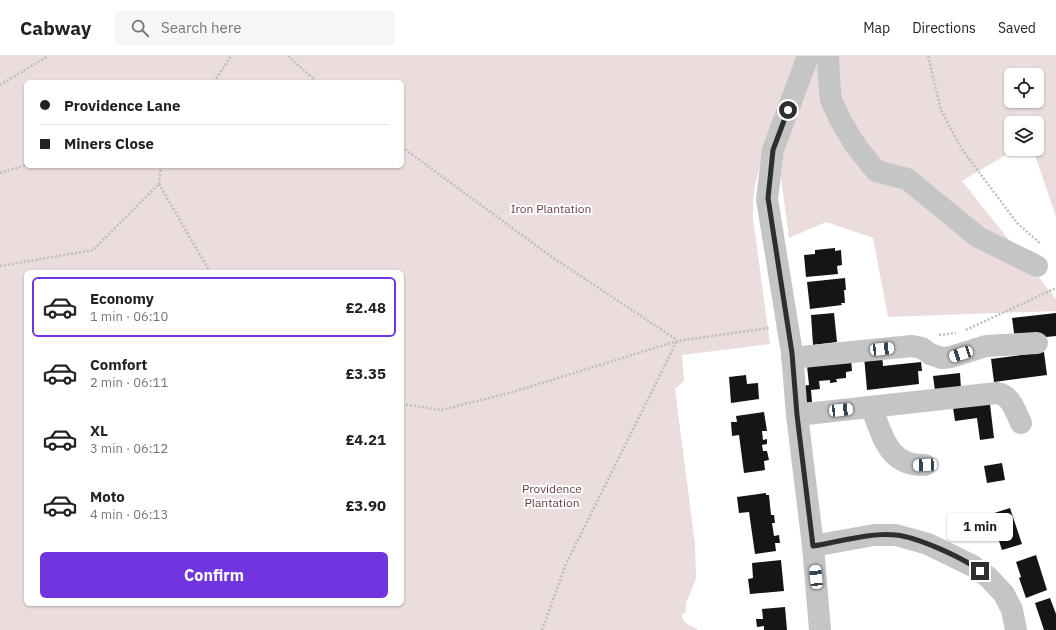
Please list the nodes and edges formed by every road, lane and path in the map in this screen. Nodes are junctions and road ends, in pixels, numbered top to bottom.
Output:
1 (48, 56) edge
2 (231, 56) edge
3 (288, 56) edge
4 (808, 56) edge
5 (828, 56) edge
6 (928, 56) edge
7 (215, 80) edge
8 (315, 80) edge
9 (0, 85) edge
10 (404, 148) edge
11 (24, 166) edge
12 (161, 168) edge
13 (0, 172) edge
14 (158, 184) junction
15 (1041, 257) joint
16 (0, 266) edge
17 (209, 270) edge
18 (1056, 288) edge
19 (787, 325) junction
20 (677, 341) junction
21 (1037, 343) dead end
22 (934, 344) junction
23 (792, 358) junction
24 (404, 404) edge
25 (871, 407) junction
26 (797, 415) junction
27 (1021, 423) dead end
28 (925, 465) dead end
29 (813, 546) junction
30 (542, 630) edge
31 (820, 630) edge
32 (1016, 630) edge

1 - 9 path
2 - 7 path
3 - 8 path
4 - 19 street
5 - 15 street
6 - 15 path
10 - 20 path
11 - 13 path
12 - 14 path
14 - 16 path
14 - 17 path
18 - 22 path
19 - 20 path
19 - 23 street
20 - 24 path
20 - 30 path
21 - 22 street
22 - 23 street
23 - 26 street
25 - 26 street
25 - 27 street
25 - 28 street
26 - 29 street
29 - 31 street
29 - 32 street

